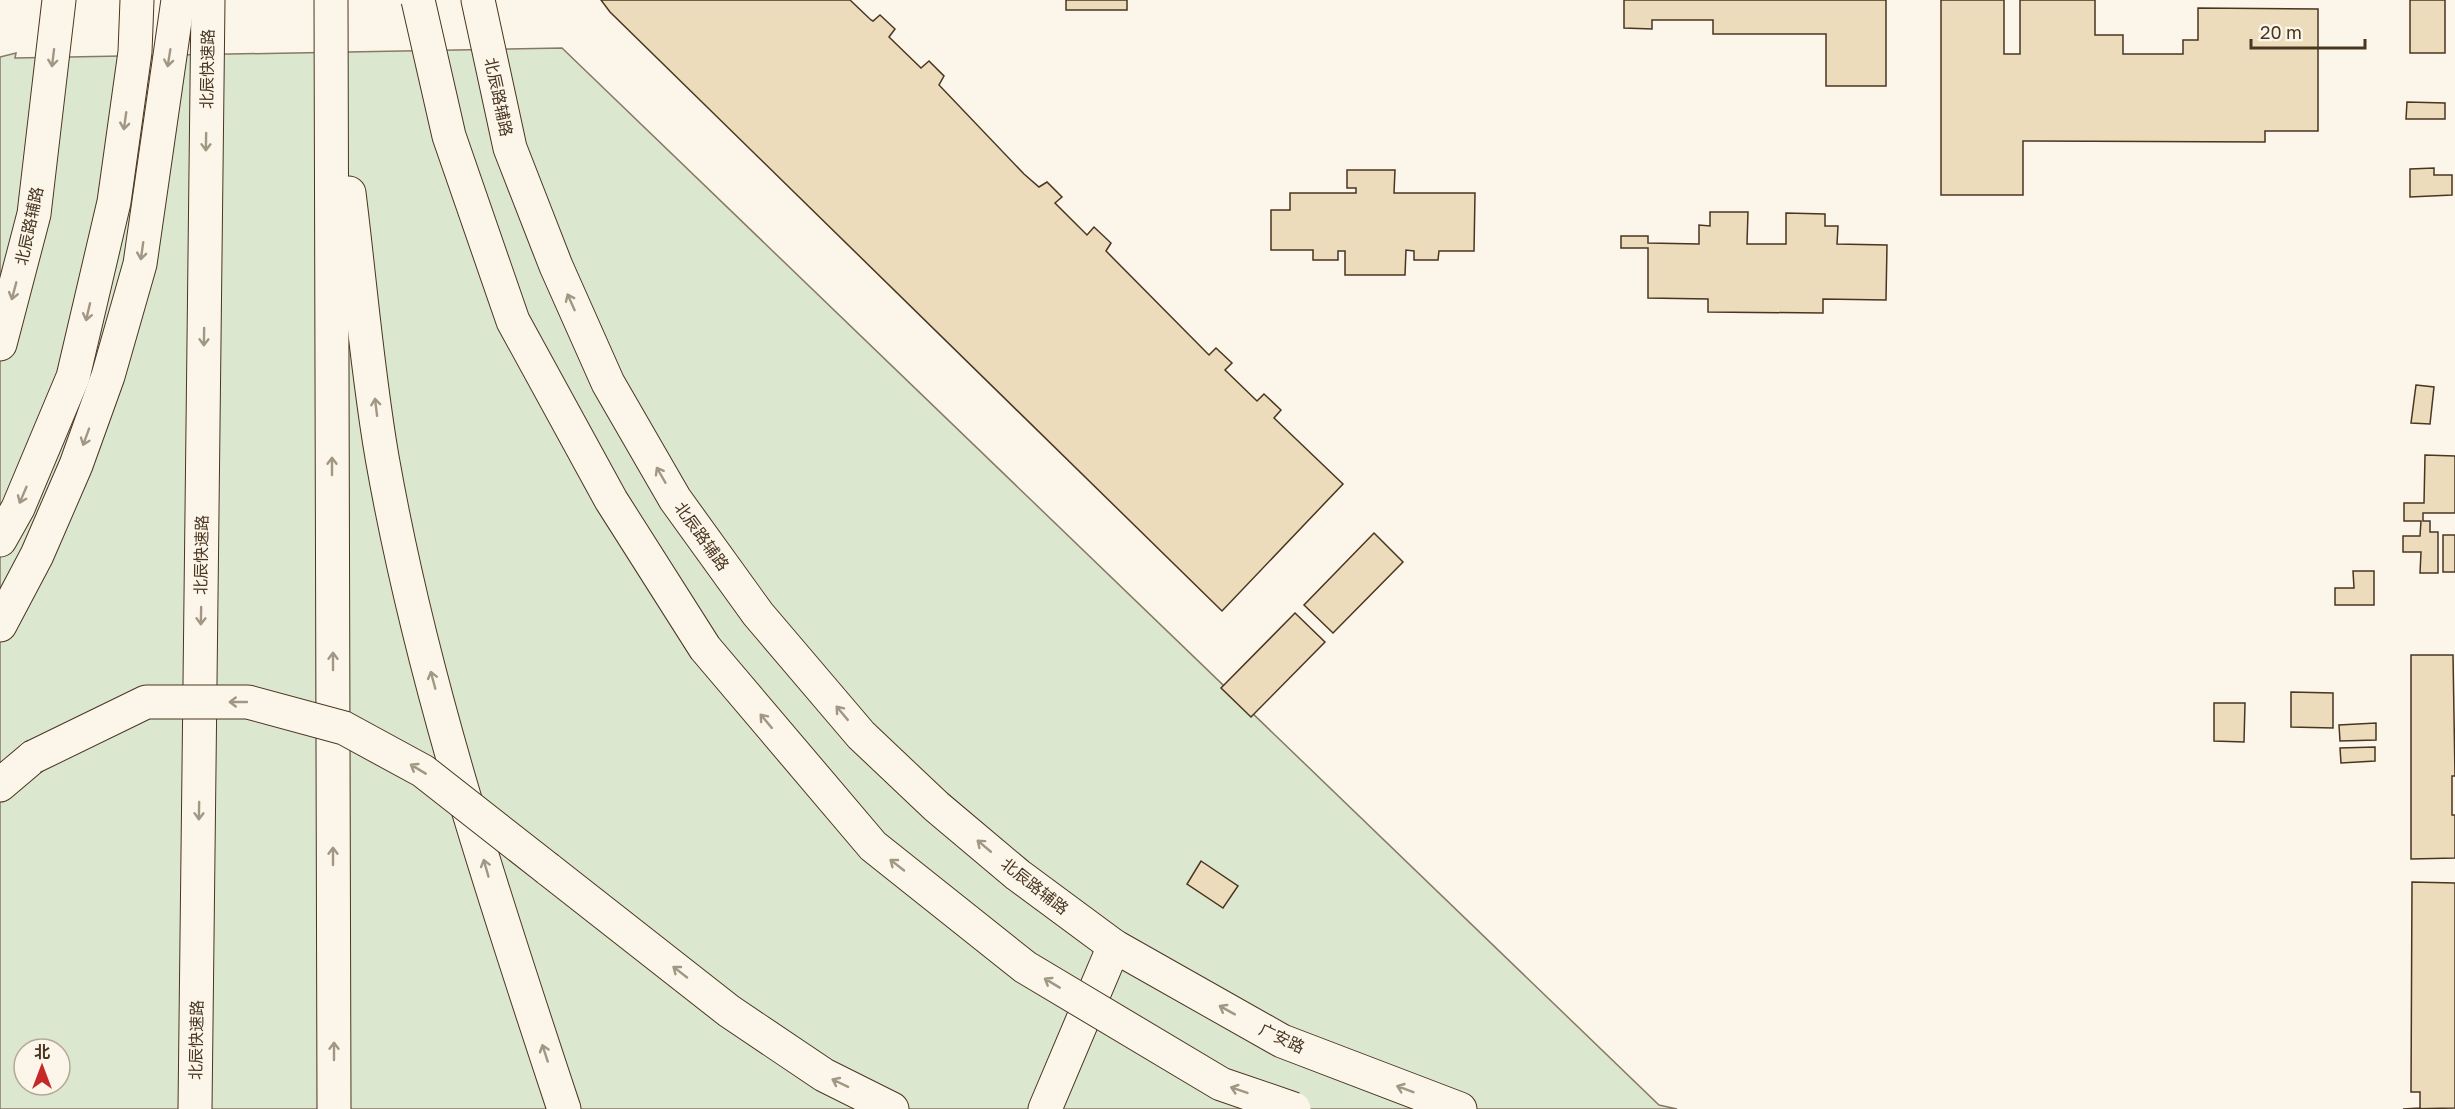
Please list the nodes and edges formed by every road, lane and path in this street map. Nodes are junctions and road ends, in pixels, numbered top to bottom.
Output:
1 (59, 0) edge
2 (137, 0) edge
3 (178, 0) edge
4 (208, 0) edge
5 (330, 0) edge
6 (418, 0) edge
7 (478, 0) edge
8 (331, 52) junction
9 (0, 344) edge
10 (0, 540) edge
11 (0, 625) edge
12 (0, 785) edge
13 (1114, 946) junction
14 (195, 1109) edge
15 (334, 1109) edge
16 (564, 1109) edge
17 (892, 1109) edge
18 (1045, 1109) edge
19 (1294, 1109) edge
20 (1460, 1109) edge

1 -> 9 main road, 北辰路辅路
2 -> 10 main road
3 -> 11 main road
4 -> 14 main road, 北辰快速路
5 - 8 main road
19 -> 6 main road, bridge
13 -> 7 main road, 北辰路辅路
15 -> 8 main road
16 -> 8 main road, bridge
17 -> 12 main road, bridge
13 - 18 main road
20 -> 13 main road, 广安路

